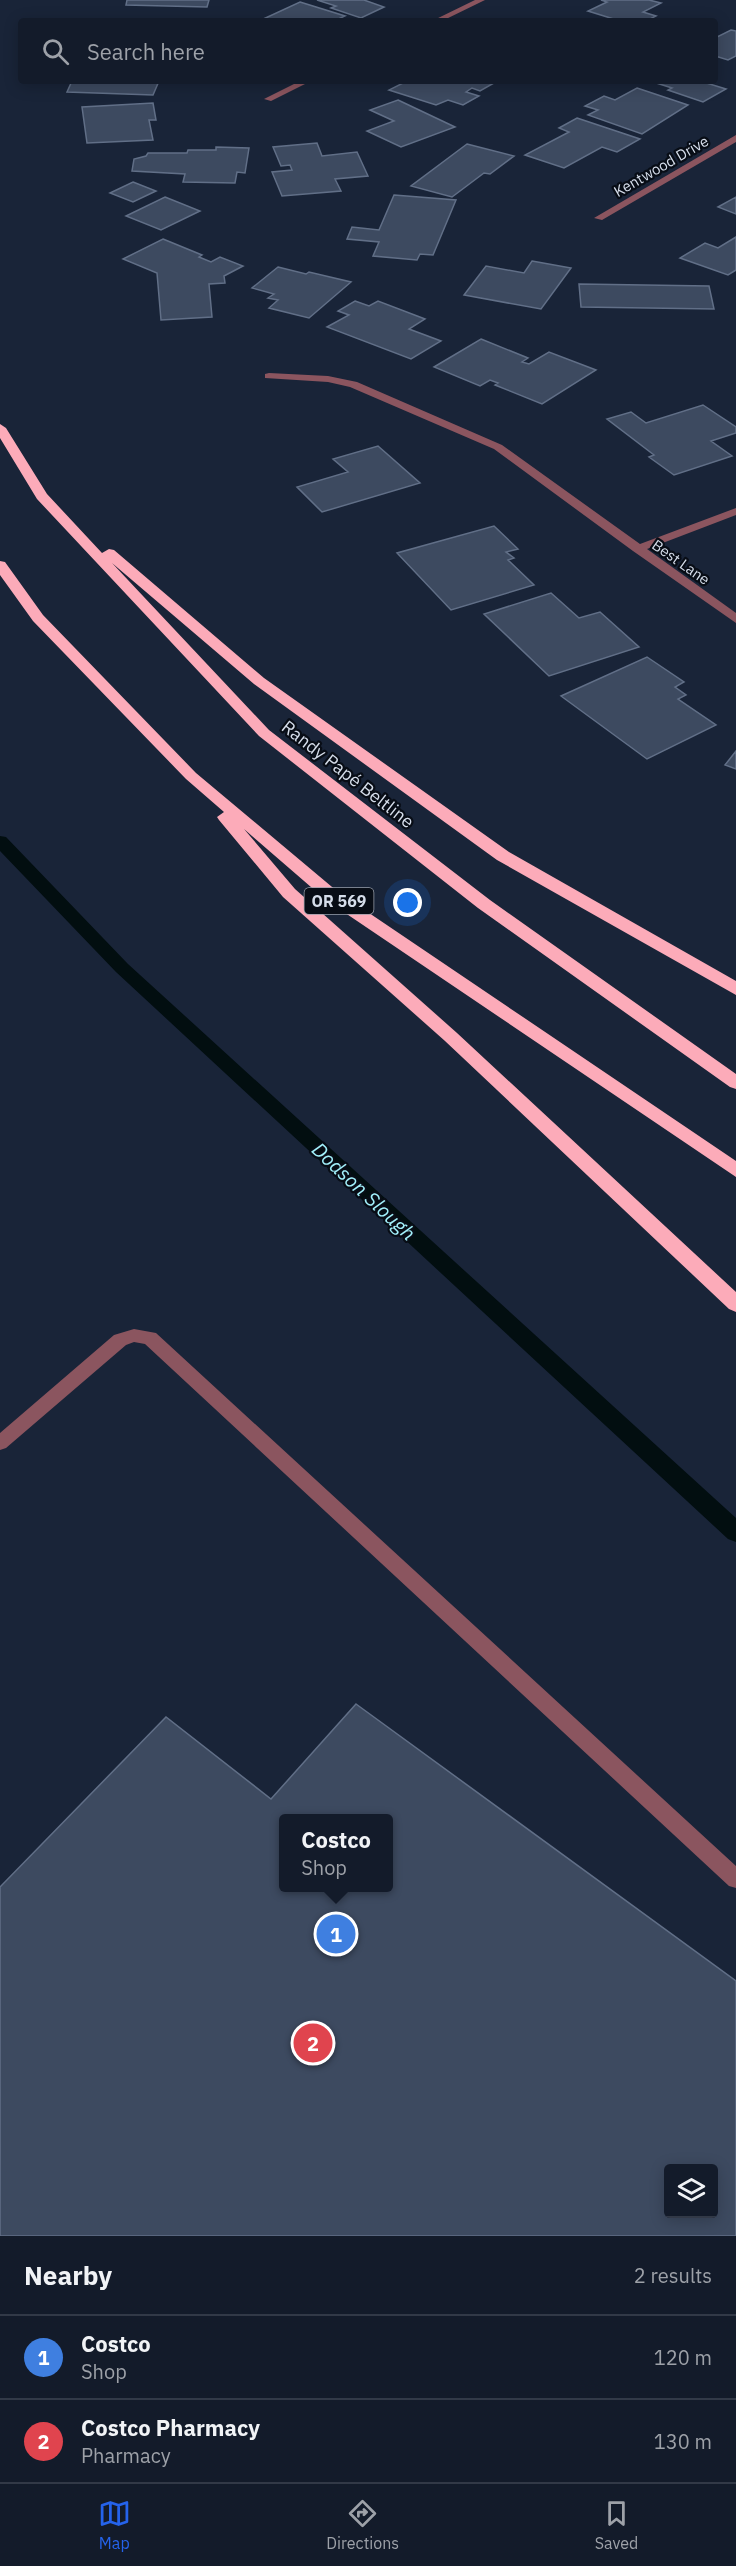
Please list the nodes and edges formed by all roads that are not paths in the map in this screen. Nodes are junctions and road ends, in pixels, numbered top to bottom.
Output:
1 (481, 0) edge
2 (442, 18) edge
3 (300, 84) edge
4 (268, 99) dead end
5 (736, 138) edge
6 (599, 218) dead end
7 (269, 376) dead end
8 (0, 428) edge
9 (42, 495) junction
10 (736, 511) edge
11 (637, 549) junction
12 (0, 565) edge
13 (736, 619) edge
14 (190, 776) junction
15 (736, 989) edge
16 (736, 1083) edge
17 (736, 1170) edge
18 (736, 1304) edge
19 (0, 1443) edge
20 (736, 1879) edge

1 - 2 street
3 - 4 street
5 - 6 street, Kentwood Drive
7 - 11 street
8 - 9 highway, Randy Papé Beltline
9 - 15 highway
9 - 16 highway, Randy Papé Beltline
10 - 11 street, Best Lane
11 - 13 street, Best Lane
12 - 14 highway, OR 569
14 - 17 highway, OR 569
14 - 18 highway
19 - 20 street

